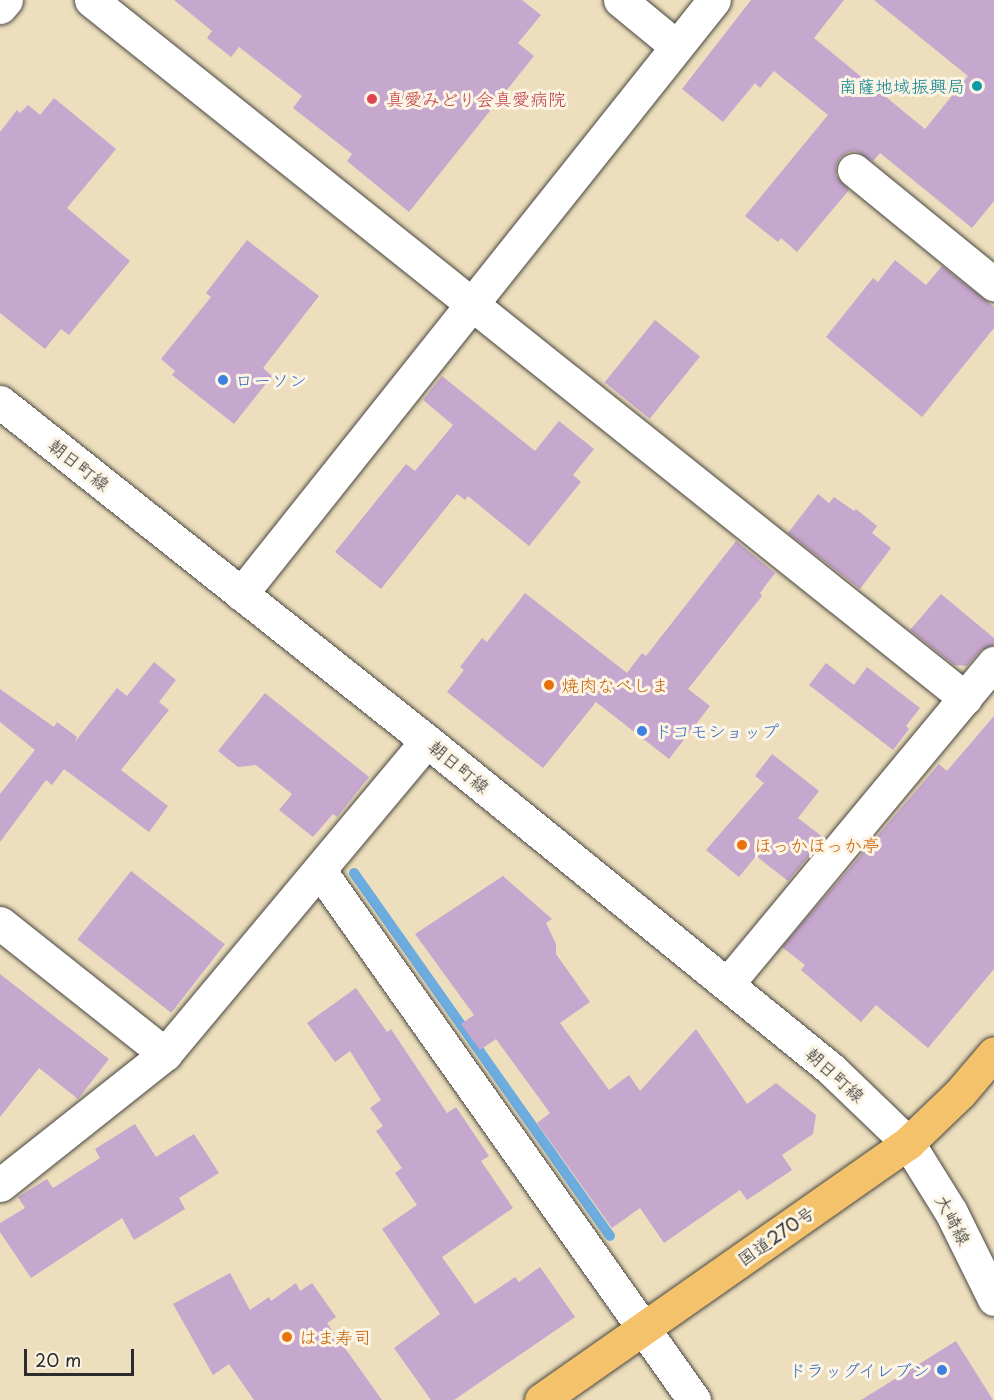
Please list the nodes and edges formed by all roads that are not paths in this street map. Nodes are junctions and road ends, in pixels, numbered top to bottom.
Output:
1 (6, 0) edge
2 (91, 0) edge
3 (620, 0) edge
4 (714, 0) edge
5 (0, 7) edge
6 (676, 46) junction
7 (854, 170) dead end
8 (994, 284) edge
9 (472, 305) junction
10 (0, 402) edge
11 (241, 594) junction
12 (994, 663) edge
13 (965, 698) junction
14 (427, 741) junction
15 (320, 871) junction
16 (0, 923) edge
17 (728, 983) junction
18 (994, 1053) edge
19 (165, 1054) junction
20 (908, 1143) junction
21 (0, 1185) edge
22 (994, 1299) edge
23 (646, 1329) junction
24 (541, 1400) edge
25 (694, 1400) edge

1 - 5 street
2 - 9 street
3 - 6 street
4 - 6 street
6 - 9 street
7 - 8 street
9 - 11 street
9 - 13 street
10 - 11 street, 朝日町線
11 - 14 street, 朝日町線
12 - 13 street
13 - 17 street
14 - 15 street
14 - 17 street, 朝日町線
15 - 19 street
15 - 23 street
16 - 19 street
17 - 20 street, 朝日町線
18 - 20 highway, 国道270号
19 - 21 street
20 - 22 street, 大崎線
20 - 23 highway, 国道270号
23 - 24 highway, 国道270号
23 - 25 street

